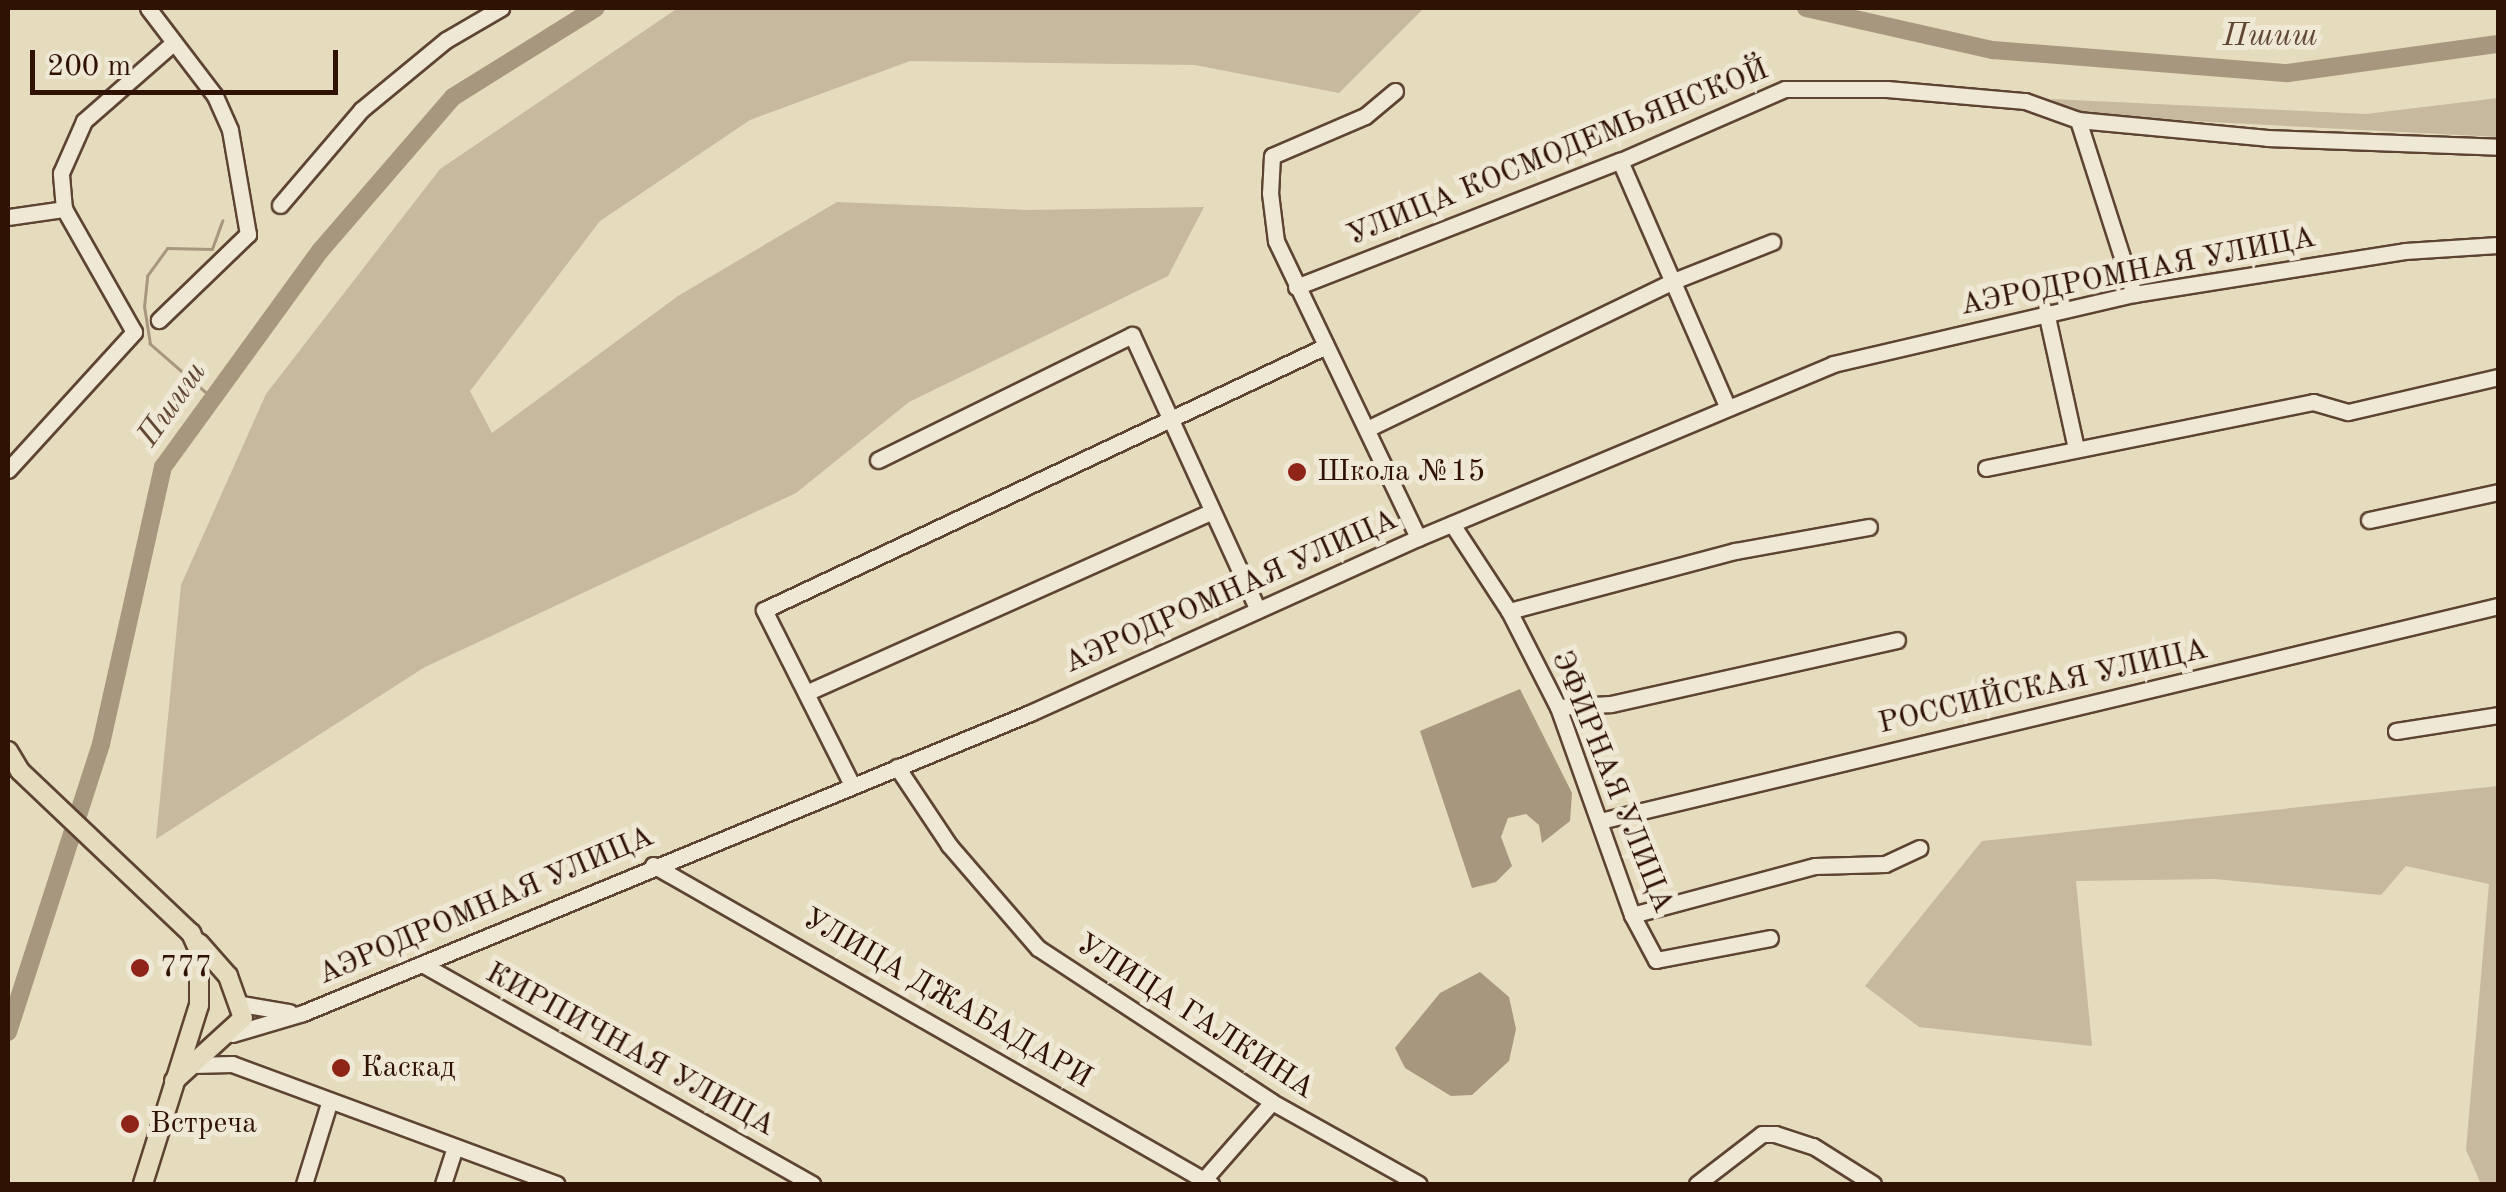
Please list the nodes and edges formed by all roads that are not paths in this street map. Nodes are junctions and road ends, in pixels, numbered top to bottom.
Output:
1 (148, 8) edge
2 (501, 8) edge
3 (172, 43) junction
4 (1395, 91) dead end
5 (2078, 120) junction
6 (2498, 147) edge
7 (1620, 161) junction
8 (280, 206) dead end
9 (64, 209) junction
10 (8, 218) edge
11 (1772, 242) dead end
12 (2498, 245) edge
13 (1671, 282) junction
14 (1296, 287) junction
15 (2134, 294) junction
16 (2046, 312) junction
17 (160, 320) dead end
18 (1326, 346) junction
19 (2498, 377) edge
20 (1727, 406) junction
21 (1170, 415) junction
22 (1366, 428) junction
23 (2076, 448) junction
24 (878, 460) dead end
25 (1986, 468) dead end
26 (8, 470) edge
27 (2498, 492) edge
28 (1211, 512) junction
29 (2369, 520) dead end
30 (1452, 524) junction
31 (1870, 527) dead end
32 (1418, 538) junction
33 (2498, 606) edge
34 (1258, 610) junction
35 (1509, 611) junction
36 (1897, 640) dead end
37 (808, 692) junction
38 (1558, 707) junction
39 (2498, 715) edge
40 (2396, 731) dead end
41 (8, 750) edge
42 (897, 767) junction
43 (852, 786) junction
44 (1600, 821) junction
45 (1920, 848) dead end
46 (652, 865) junction
47 (1632, 915) junction
48 (191, 933) junction
49 (1770, 938) dead end
50 (422, 964) junction
51 (242, 1004) junction
52 (198, 1008) junction
53 (303, 1013) junction
54 (232, 1034) junction
55 (192, 1065) junction
56 (174, 1081) junction
57 (1272, 1102) junction
58 (329, 1103) junction
59 (455, 1147) junction
60 (1205, 1183) edge
61 (143, 1184) edge
62 (304, 1184) edge
63 (444, 1184) edge
64 (557, 1184) edge
65 (812, 1184) edge
66 (1420, 1184) edge
67 (1697, 1184) edge
68 (1873, 1184) edge

1 - 3 street
2 - 8 street
3 - 9 street
3 - 17 street
4 - 14 street
5 - 6 street, УЛИЦА КОСМОДЕМЬЯНСКОЙ
5 - 7 street, УЛИЦА КОСМОДЕМЬЯНСКОЙ
5 - 15 street
7 - 13 street
7 - 14 street, УЛИЦА КОСМОДЕМЬЯНСКОЙ
9 - 10 street
9 - 26 street
11 - 13 street
12 - 15 street, АЭРОДРОМНАЯ УЛИЦА
13 - 20 street
13 - 22 street
14 - 18 street
15 - 16 street, АЭРОДРОМНАЯ УЛИЦА
16 - 20 street, АЭРОДРОМНАЯ УЛИЦА
16 - 23 street
18 - 21 street
18 - 22 street
19 - 23 street
20 - 30 street, АЭРОДРОМНАЯ УЛИЦА
21 - 24 street
21 - 28 street
21 - 37 street
22 - 32 street
23 - 25 street
27 - 29 street
28 - 34 street
28 - 37 street
30 - 32 street, АЭРОДРОМНАЯ УЛИЦА
30 - 35 street, ЭФИРНАЯ УЛИЦА
31 - 35 street
32 - 34 street, АЭРОДРОМНАЯ УЛИЦА
33 - 44 street, РОССИЙСКАЯ УЛИЦА
34 - 42 street, АЭРОДРОМНАЯ УЛИЦА
35 - 38 street, ЭФИРНАЯ УЛИЦА
36 - 38 street
37 - 43 street
38 - 44 street, ЭФИРНАЯ УЛИЦА
39 - 40 street
41 - 48 main road
42 - 43 street, АЭРОДРОМНАЯ УЛИЦА
42 - 57 street, УЛИЦА ГАЛКИНА
43 - 46 street, АЭРОДРОМНАЯ УЛИЦА
44 - 47 street, ЭФИРНАЯ УЛИЦА
45 - 47 street
46 - 50 street, АЭРОДРОМНАЯ УЛИЦА
46 - 60 street, УЛИЦА ДЖАБАДАРИ
47 - 49 street, ЭФИРНАЯ УЛИЦА
48 - 51 main road
48 - 52 main road
50 - 53 street, АЭРОДРОМНАЯ УЛИЦА
50 - 65 street, КИРПИЧНАЯ УЛИЦА
51 - 52 main road
51 - 53 street, АЭРОДРОМНАЯ УЛИЦА
51 - 54 main road
52 - 54 main road
52 - 56 main road
53 - 54 street, АЭРОДРОМНАЯ УЛИЦА
54 - 55 main road
55 - 56 main road
55 - 58 street
56 - 61 main road
57 - 60 street
57 - 66 street, УЛИЦА ГАЛКИНА
58 - 59 street
58 - 62 street
59 - 63 street
59 - 64 street
67 - 68 street

